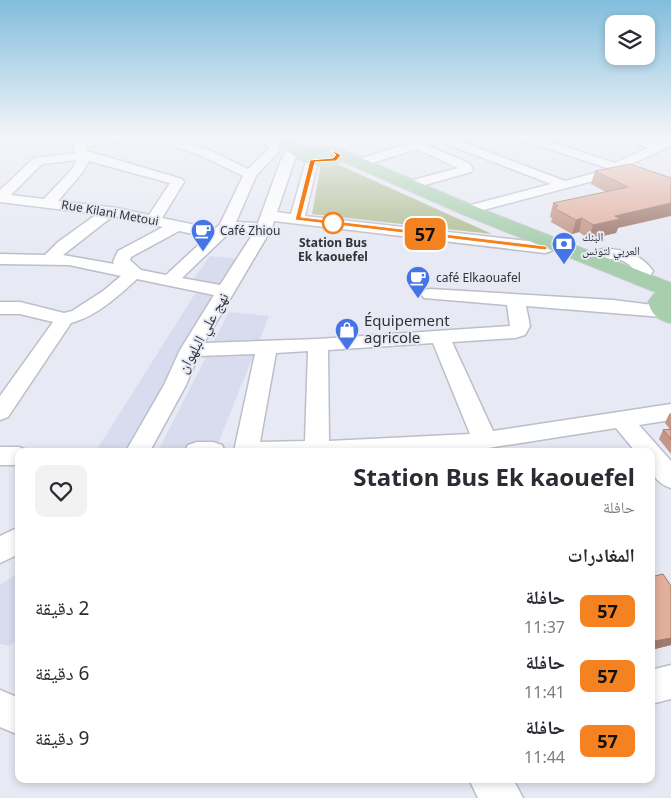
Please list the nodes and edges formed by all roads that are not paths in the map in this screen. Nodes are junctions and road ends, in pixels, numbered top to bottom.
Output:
1 (24, 174) edge
2 (74, 174) edge
3 (153, 174) edge
4 (250, 174) edge
5 (281, 174) edge
6 (306, 174) edge
7 (377, 174) edge
8 (384, 174) edge
9 (450, 174) edge
10 (538, 174) edge
11 (601, 174) edge
12 (633, 174) edge
13 (566, 185) junction
14 (411, 186) junction
15 (671, 187) edge
16 (0, 198) edge
17 (48, 203) junction
18 (468, 210) junction
19 (110, 211) junction
20 (297, 219) junction
21 (154, 220) junction
22 (266, 222) junction
23 (176, 226) junction
24 (223, 231) junction
25 (545, 248) junction
26 (0, 259) edge
27 (50, 259) junction
28 (134, 273) junction
29 (170, 280) junction
30 (226, 292) junction
31 (430, 294) dead end
32 (514, 299) junction
33 (0, 308) edge
34 (668, 308) edge
35 (64, 319) junction
36 (440, 338) junction
37 (318, 345) junction
38 (267, 347) junction
39 (190, 350) junction
40 (0, 412) edge
41 (671, 412) edge
42 (621, 419) junction
43 (473, 445) edge
44 (140, 448) edge
45 (247, 448) edge
46 (317, 448) edge
47 (353, 448) edge
48 (646, 448) edge
49 (0, 456) edge
50 (15, 456) edge
51 (655, 459) edge
52 (671, 478) edge
53 (15, 542) edge
54 (0, 551) edge
55 (671, 682) edge
56 (655, 686) edge
57 (0, 708) edge
58 (15, 715) edge
59 (491, 783) edge
60 (503, 798) edge

1 - 16 street
2 - 17 street
3 - 21 street
4 - 24 street
5 - 22 street, نهج علي البلهوان
6 - 20 street
7 - 25 main road
8 - 14 main road
9 - 14 street
10 - 13 street
11 - 13 street
12 - 15 street
13 - 18 street
14 - 18 main road
16 - 17 street, Rue Kilani Metoui
17 - 19 street, Rue Kilani Metoui
18 - 34 main road
19 - 21 street, Rue Kilani Metoui
19 - 27 street
20 - 22 street, Rue Kilani Metoui
20 - 25 street, Rue Kilani Metoui
21 - 23 street, Rue Kilani Metoui
22 - 24 street, Rue Kilani Metoui
22 - 30 street, نهج علي البلهوان
23 - 24 street, Rue Kilani Metoui
23 - 28 street
24 - 29 street
25 - 34 main road
26 - 27 street
27 - 28 street
28 - 29 street
28 - 35 street
29 - 30 street
30 - 39 street, نهج علي البلهوان
31 - 32 street
32 - 34 street
32 - 36 street
33 - 35 street
35 - 40 street
36 - 37 street
36 - 43 street
37 - 38 street
37 - 46 street
38 - 39 street
38 - 45 street
39 - 44 street, نهج علي البلهوان
41 - 42 street
42 - 43 street
42 - 48 street
43 - 47 street
49 - 50 street
51 - 52 street
53 - 54 street
55 - 56 street
57 - 58 street
59 - 60 street

